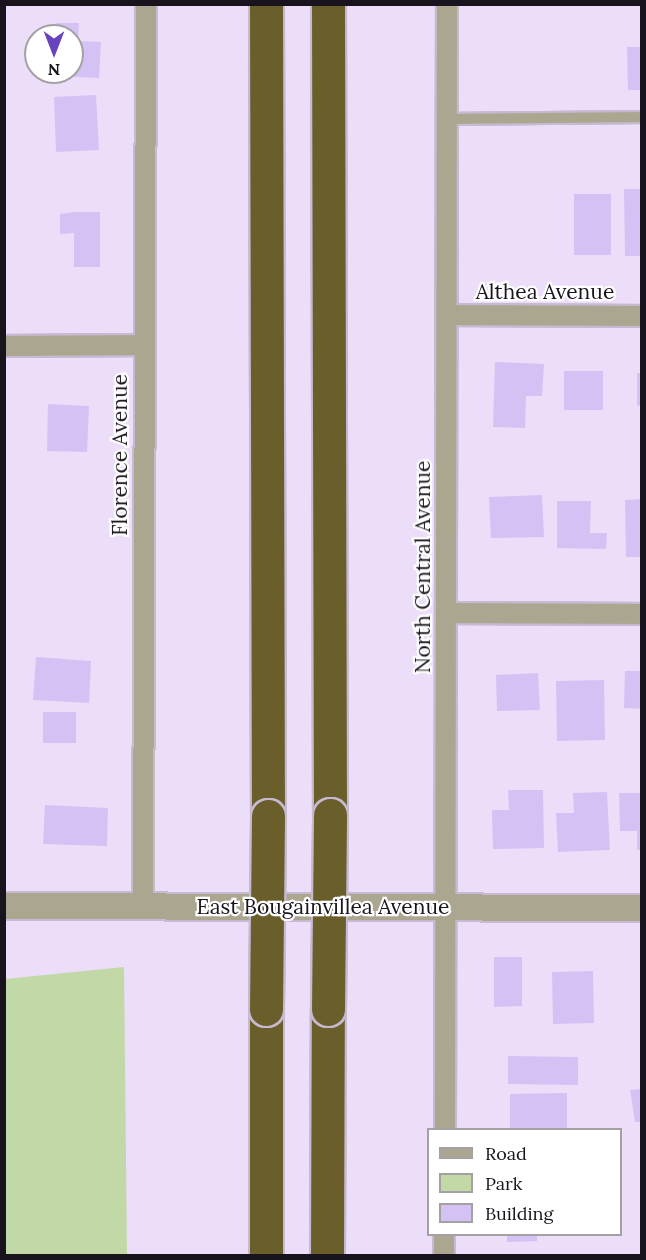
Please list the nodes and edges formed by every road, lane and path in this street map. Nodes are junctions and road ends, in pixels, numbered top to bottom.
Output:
1 (146, 4) edge
2 (266, 4) edge
3 (328, 4) edge
4 (447, 4) edge
5 (642, 117) edge
6 (447, 119) junction
7 (448, 315) junction
8 (642, 316) edge
9 (145, 345) junction
10 (4, 346) edge
11 (447, 613) junction
12 (642, 614) edge
13 (4, 906) edge
14 (143, 906) junction
15 (445, 908) junction
16 (642, 908) edge
17 (445, 1128) edge
18 (444, 1236) edge
19 (266, 1256) edge
20 (327, 1256) edge
21 (444, 1256) edge

1 - 9 street, Florence Avenue
2 - 19 highway, bridge
3 - 20 highway, bridge
4 - 6 street, North Central Avenue
5 - 6 lane
6 - 7 street, North Central Avenue
7 - 8 street, Althea Avenue
7 - 11 street, North Central Avenue
9 - 10 street
9 - 14 street, Florence Avenue
11 - 12 street
11 - 15 street, North Central Avenue
13 - 14 street, East Bougainvillea Avenue
14 - 15 street, East Bougainvillea Avenue
15 - 16 street, East Bougainvillea Avenue
15 - 17 street, North Central Avenue
18 - 21 street

